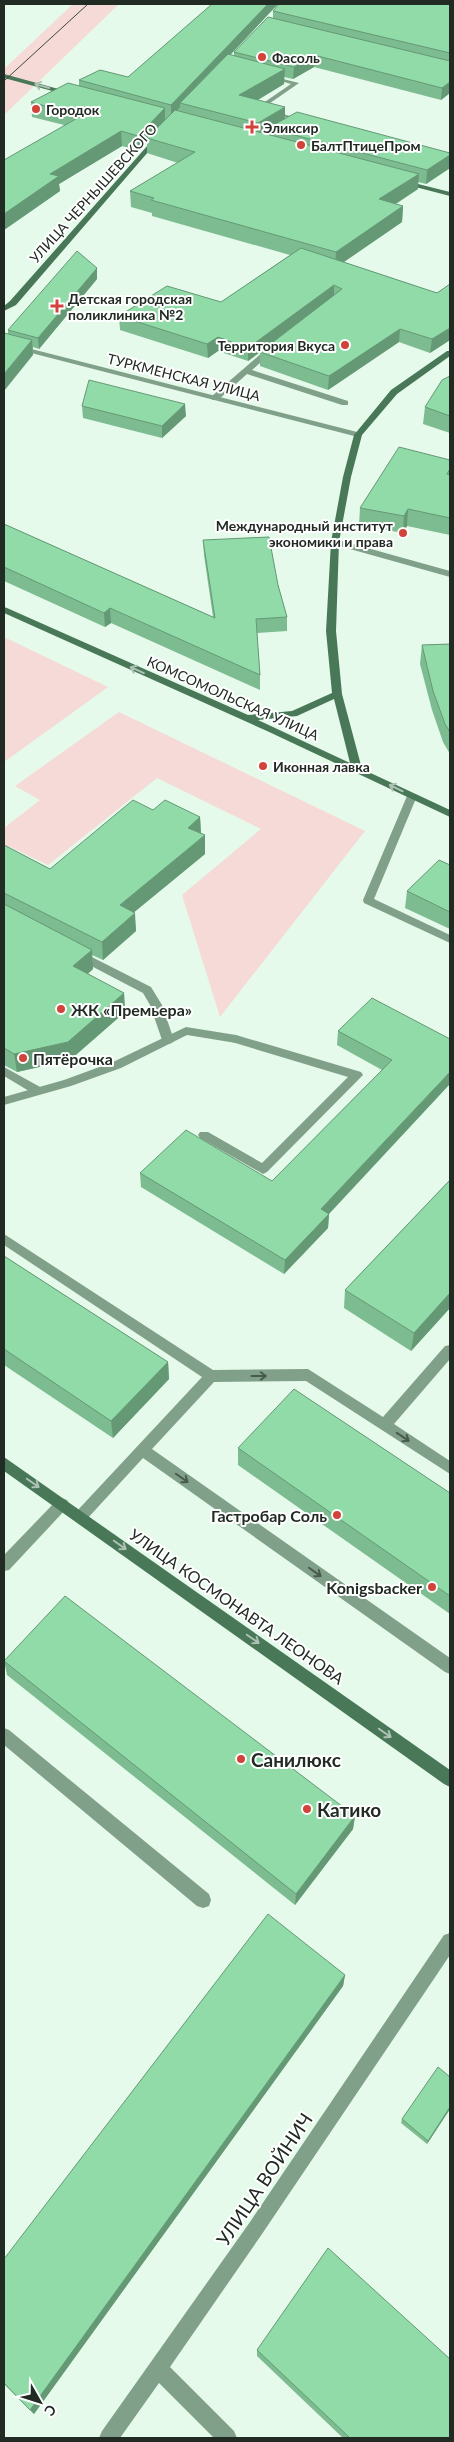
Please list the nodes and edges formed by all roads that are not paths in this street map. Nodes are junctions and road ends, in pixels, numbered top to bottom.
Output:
1 (260, 74) edge
2 (4, 76) edge
3 (79, 96) edge
4 (298, 120) junction
5 (308, 123) edge
6 (291, 124) edge
7 (167, 129) edge
8 (395, 180) edge
9 (450, 194) edge
10 (4, 309) edge
11 (279, 343) edge
12 (4, 344) edge
13 (450, 353) edge
14 (246, 371) junction
15 (215, 398) junction
16 (345, 403) dead end
17 (358, 435) junction
18 (335, 542) junction
19 (450, 574) edge
20 (4, 610) edge
21 (337, 694) junction
22 (247, 718) junction
23 (357, 769) junction
24 (412, 796) junction
25 (450, 814) edge
26 (450, 939) edge
27 (71, 950) edge
28 (168, 1040) junction
29 (4, 1071) edge
30 (38, 1091) junction
31 (4, 1101) edge
32 (204, 1135) dead end
33 (4, 1240) edge
34 (450, 1350) edge
35 (210, 1376) junction
36 (384, 1425) junction
37 (142, 1450) junction
38 (4, 1463) edge
39 (450, 1468) edge
40 (62, 1504) junction
41 (81, 1516) junction
42 (4, 1565) edge
43 (450, 1667) edge
44 (4, 1735) edge
45 (450, 1779) edge
46 (203, 1900) dead end
47 (450, 1941) edge
48 (158, 2369) junction
49 (109, 2438) edge
50 (227, 2438) edge

1 - 4 street
3 -> 2 street
4 - 5 street
4 - 6 street
7 - 10 street, УЛИЦА ЧЕРНЫШЕВСКОГО
8 - 9 street
11 - 14 street
12 - 15 street, ТУРКМЕНСКАЯ УЛИЦА
13 - 17 street
14 - 15 street
14 - 16 street
15 - 17 street, ТУРКМЕНСКАЯ УЛИЦА
17 - 18 street
18 - 19 street
18 - 21 street
22 -> 20 street, КОМСОМОЛЬСКАЯ УЛИЦА
21 - 22 street
21 - 23 street
22 - 23 street, КОМСОМОЛЬСКАЯ УЛИЦА
24 -> 23 street, КОМСОМОЛЬСКАЯ УЛИЦА
24 - 25 street, КОМСОМОЛЬСКАЯ УЛИЦА
24 - 26 street
27 - 28 street
28 - 30 street
28 - 32 street
29 - 30 street
30 - 31 street
33 - 35 street
34 - 36 street
35 -> 36 street
35 - 37 street
36 -> 39 street
37 - 41 street
37 -> 43 street
38 -> 40 street, УЛИЦА КОСМОНАВТА ЛЕОНОВА
40 - 41 street, УЛИЦА КОСМОНАВТА ЛЕОНОВА
40 - 42 street
41 -> 45 street, УЛИЦА КОСМОНАВТА ЛЕОНОВА
44 - 46 street
47 - 48 street, УЛИЦА ВОЙНИЧ
48 - 49 street, УЛИЦА ВОЙНИЧ
48 - 50 street

